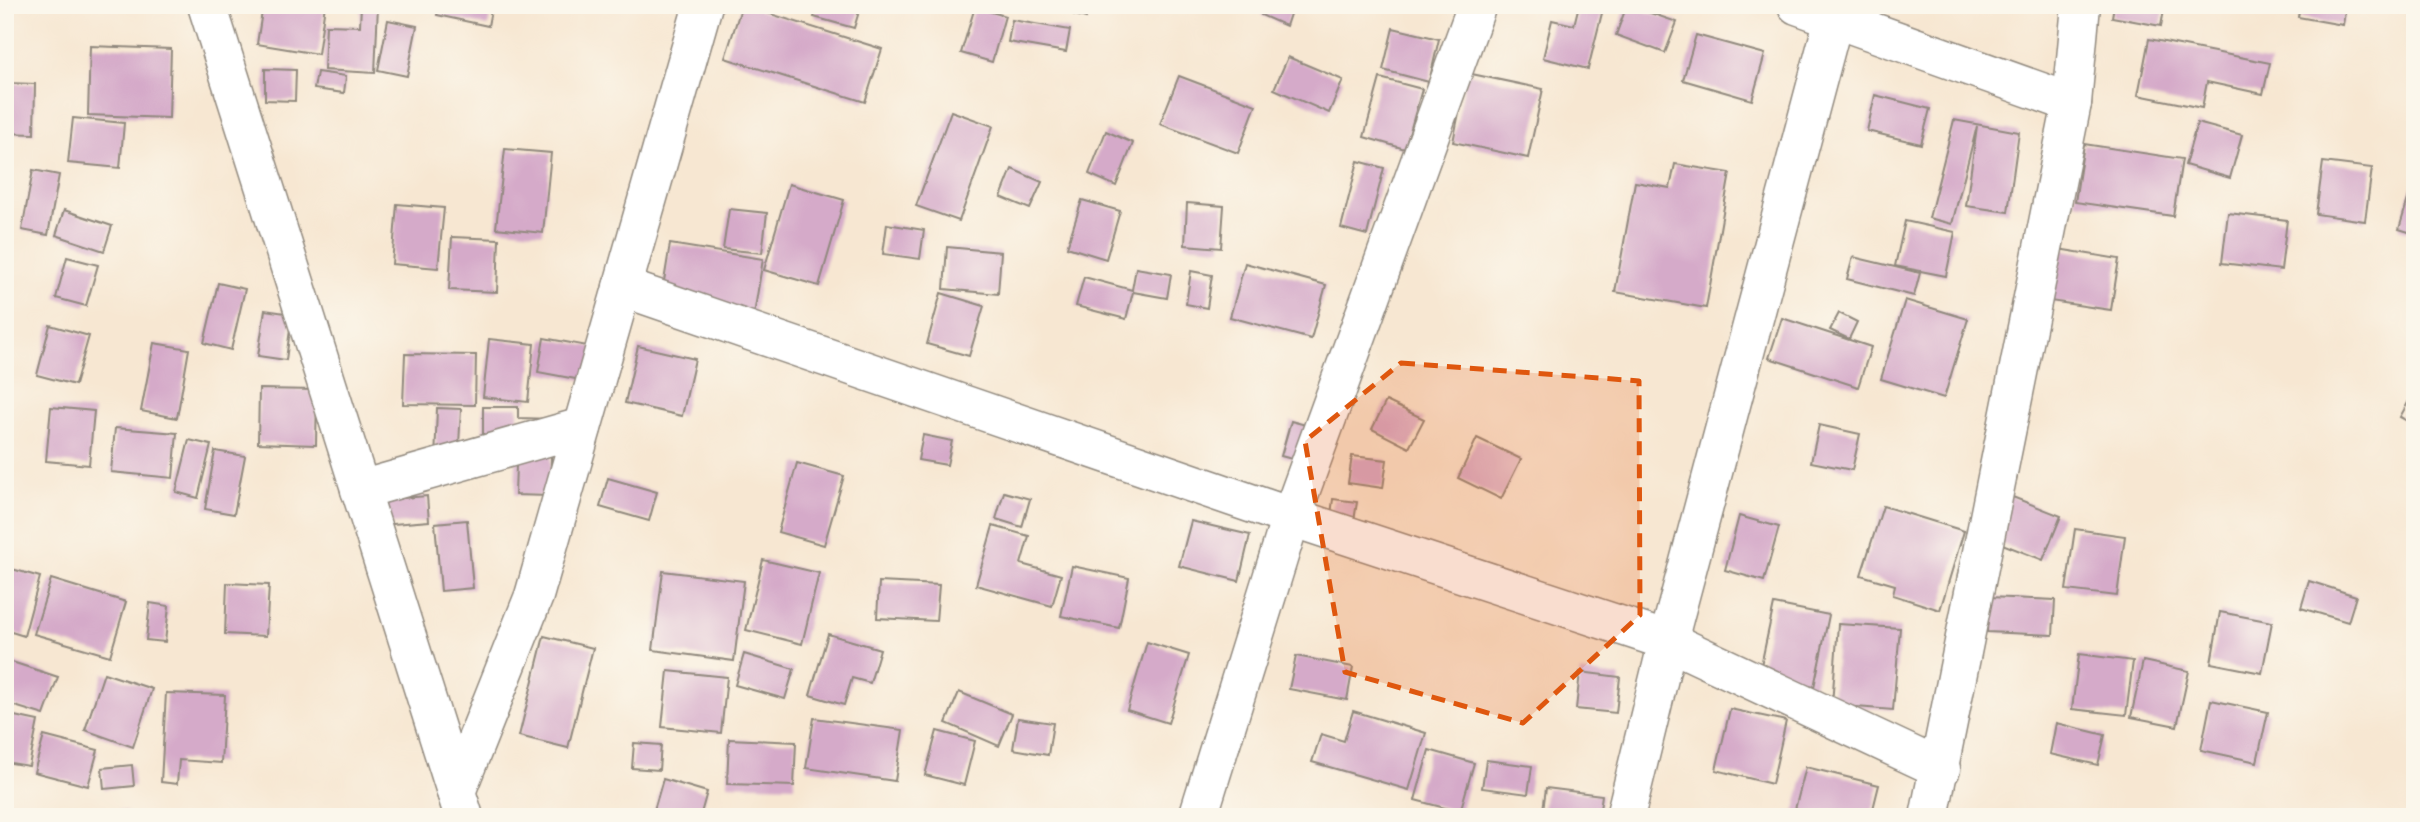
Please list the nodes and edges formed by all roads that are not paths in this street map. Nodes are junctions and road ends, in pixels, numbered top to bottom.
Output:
1 (207, 5) edge
2 (703, 5) edge
3 (1477, 5) edge
4 (1797, 5) edge
5 (2081, 5) edge
6 (1833, 18) junction
7 (2072, 103) junction
8 (622, 287) junction
9 (582, 427) junction
10 (360, 490) junction
11 (1291, 517) junction
12 (1668, 641) junction
13 (1941, 769) junction
14 (460, 805) edge
15 (1198, 817) edge
16 (1625, 817) edge
17 (1929, 817) edge

1 - 10 street
2 - 8 street
3 - 11 street
4 - 6 street
5 - 7 street
6 - 7 street
6 - 12 street
7 - 13 street
8 - 9 street
8 - 11 street
9 - 10 street
9 - 14 street
10 - 14 street
11 - 12 street
11 - 15 street
12 - 13 street
12 - 16 street
13 - 17 street

